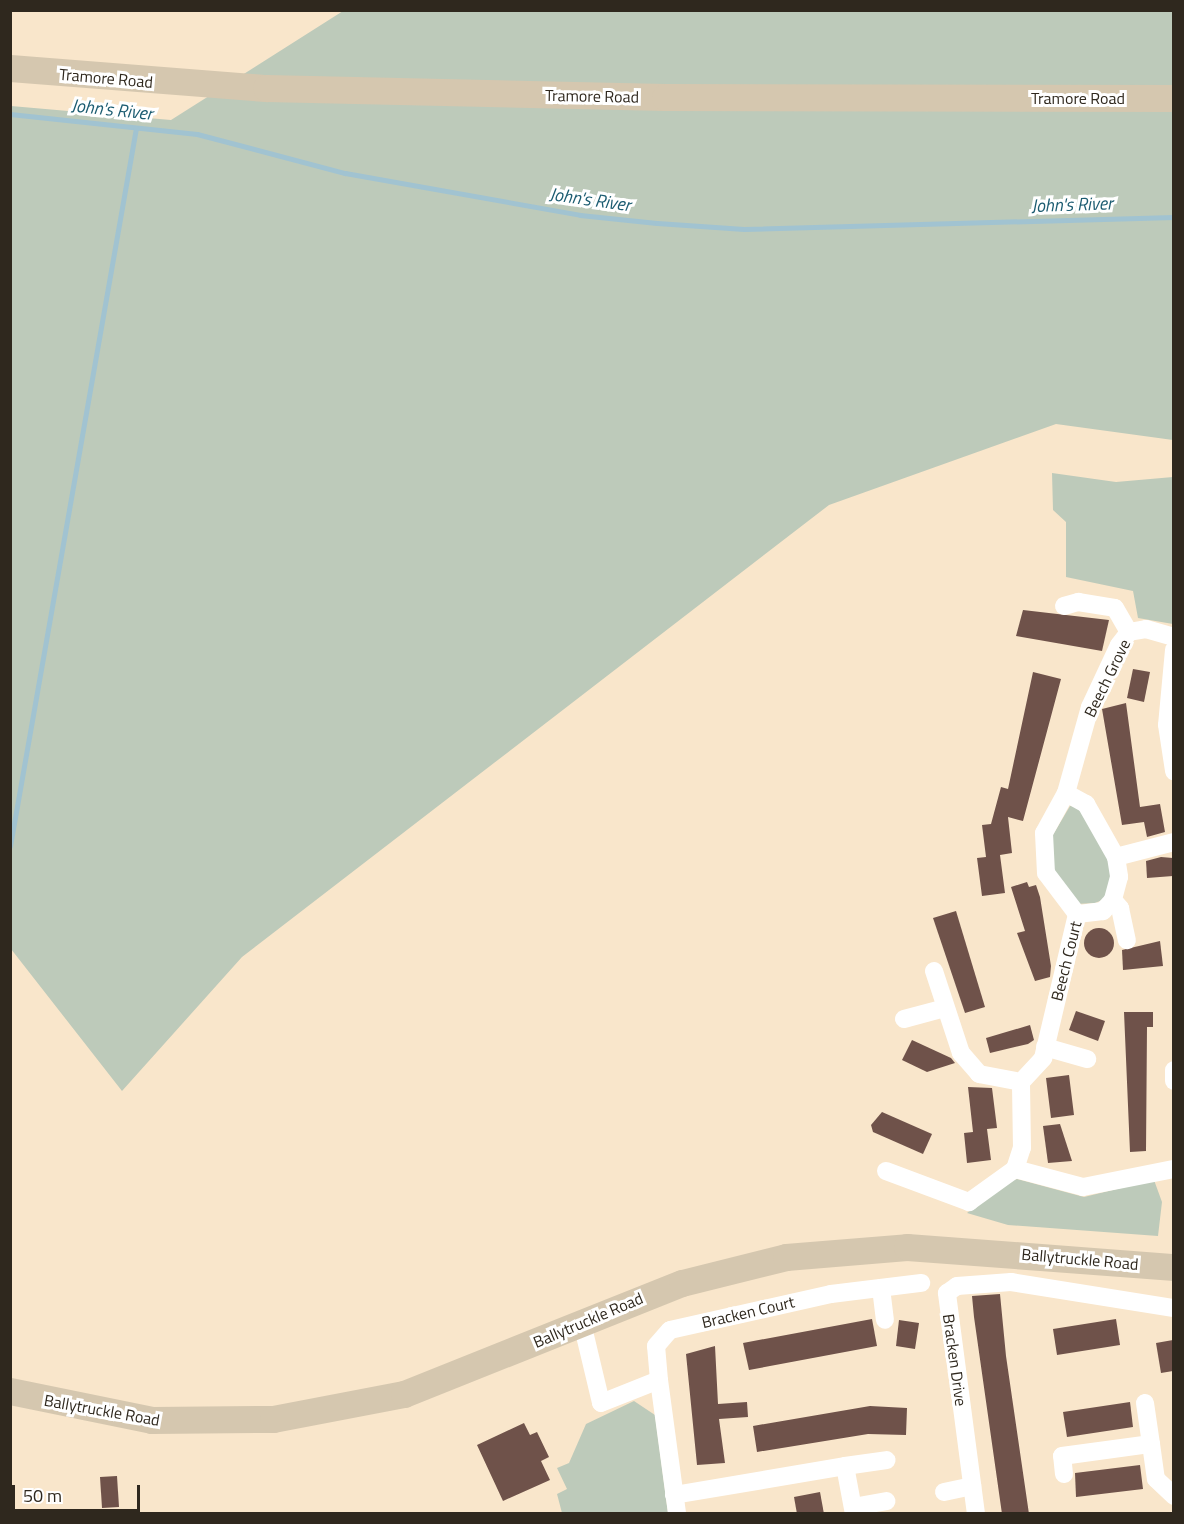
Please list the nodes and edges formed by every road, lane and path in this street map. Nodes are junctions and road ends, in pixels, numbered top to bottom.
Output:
1 (10, 68) edge
2 (1173, 98) edge
3 (1064, 606) dead end
4 (1129, 632) junction
5 (1173, 637) edge
6 (1173, 650) edge
7 (1173, 771) edge
8 (1065, 793) junction
9 (1173, 842) edge
10 (1116, 857) junction
11 (1113, 900) junction
12 (1077, 914) junction
13 (1127, 940) dead end
14 (934, 971) dead end
15 (945, 1008) junction
16 (904, 1019) dead end
17 (1046, 1047) junction
18 (1087, 1059) dead end
19 (1173, 1070) edge
20 (1021, 1082) junction
21 (1173, 1082) edge
22 (1015, 1169) junction
23 (1173, 1169) edge
24 (886, 1171) dead end
25 (1173, 1267) edge
26 (921, 1283) dead end
27 (881, 1288) junction
28 (1173, 1308) edge
29 (885, 1320) dead end
30 (582, 1323) junction
31 (659, 1380) junction
32 (10, 1390) edge
33 (1145, 1403) dead end
34 (1151, 1444) junction
35 (887, 1460) dead end
36 (845, 1466) junction
37 (1064, 1474) dead end
38 (972, 1486) junction
39 (944, 1492) dead end
40 (1173, 1496) edge
41 (886, 1501) dead end
42 (676, 1504) edge
43 (853, 1510) edge
44 (976, 1514) edge

1 - 2 street, Tramore Road
3 - 4 street, Beech Grove
4 - 5 street, Beech Grove
4 - 8 street, Beech Grove
6 - 7 street
8 - 10 street
8 - 12 street, Beech Grove
9 - 10 street
10 - 11 street
11 - 12 street, Beech Court
11 - 13 street
12 - 17 street, Beech Court
14 - 15 street
15 - 16 street
15 - 20 street
17 - 18 street
17 - 20 street, Beech Court
19 - 21 street
20 - 22 street
22 - 23 street
22 - 24 street
25 - 30 street, Ballytruckle Road
26 - 27 street, Bracken Court
27 - 29 street
27 - 31 street, Bracken Court
28 - 38 street, Bracken Drive
30 - 31 street
30 - 32 street, Ballytruckle Road
31 - 42 street, Bracken Court
33 - 34 street
34 - 37 street
34 - 40 street
35 - 36 street, Bracken Court
36 - 42 street, Bracken Court
36 - 43 street
38 - 39 street
38 - 44 street, Bracken Drive
41 - 43 street

